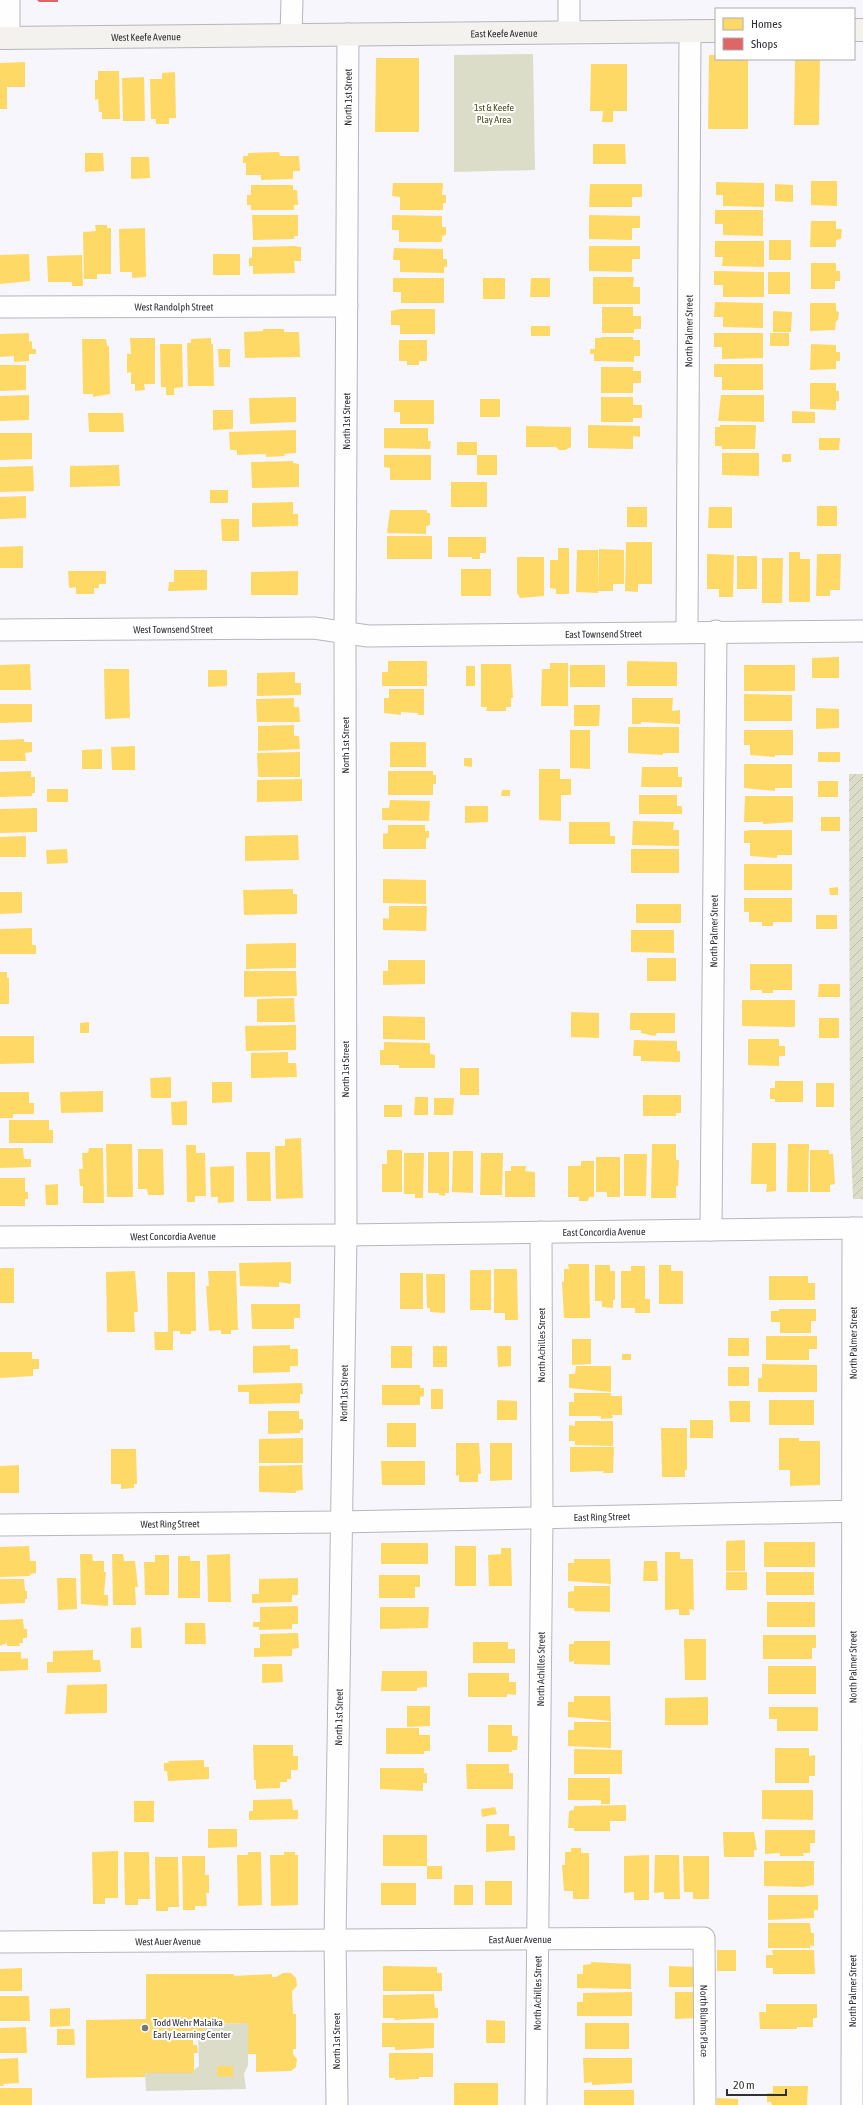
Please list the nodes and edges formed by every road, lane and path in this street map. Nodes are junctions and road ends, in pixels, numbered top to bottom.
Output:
1 (9, 0) edge
2 (292, 0) edge
3 (569, 0) edge
4 (690, 31) junction
5 (715, 31) edge
6 (569, 32) junction
7 (291, 34) junction
8 (348, 34) junction
9 (4, 38) edge
10 (347, 306) junction
11 (0, 307) edge
12 (0, 630) edge
13 (863, 631) edge
14 (345, 632) junction
15 (687, 632) junction
16 (716, 632) junction
17 (858, 1228) edge
18 (711, 1230) junction
19 (542, 1232) junction
20 (346, 1235) junction
21 (0, 1237) edge
22 (857, 1512) edge
23 (542, 1518) junction
24 (340, 1522) junction
25 (0, 1525) edge
26 (704, 1938) joint
27 (335, 1939) junction
28 (538, 1939) junction
29 (0, 1942) edge
30 (337, 2105) edge
31 (536, 2105) edge
32 (705, 2105) edge
33 (852, 2105) edge

1 - 9 street
2 - 7 street
3 - 6 street
4 - 5 street, East Keefe Avenue
4 - 6 street, East Keefe Avenue
4 - 15 street, North Palmer Street
6 - 8 street, East Keefe Avenue
7 - 8 street, East Keefe Avenue
7 - 9 street, West Keefe Avenue
8 - 10 street, North 1st Street
10 - 11 street, West Randolph Street
10 - 14 street, North 1st Street
12 - 14 street, West Townsend Street
13 - 16 street, East Townsend Street
14 - 15 street, East Townsend Street
14 - 20 street, North 1st Street
15 - 16 street, East Townsend Street
16 - 18 street, North Palmer Street
17 - 18 street, East Concordia Avenue
17 - 22 street, North Palmer Street
18 - 19 street, East Concordia Avenue
19 - 20 street, East Concordia Avenue
19 - 23 street, North Achilles Street
20 - 21 street, West Concordia Avenue
20 - 24 street, North 1st Street
22 - 23 street, East Ring Street
22 - 33 street, North Palmer Street
23 - 24 street, East Ring Street
23 - 28 street, North Achilles Street
24 - 25 street, West Ring Street
24 - 27 street, North 1st Street
26 - 28 street, East Auer Avenue
26 - 32 street, North Bluhms Place
27 - 28 street, East Auer Avenue
27 - 29 street, West Auer Avenue
27 - 30 street, North 1st Street
28 - 31 street, North Achilles Street

